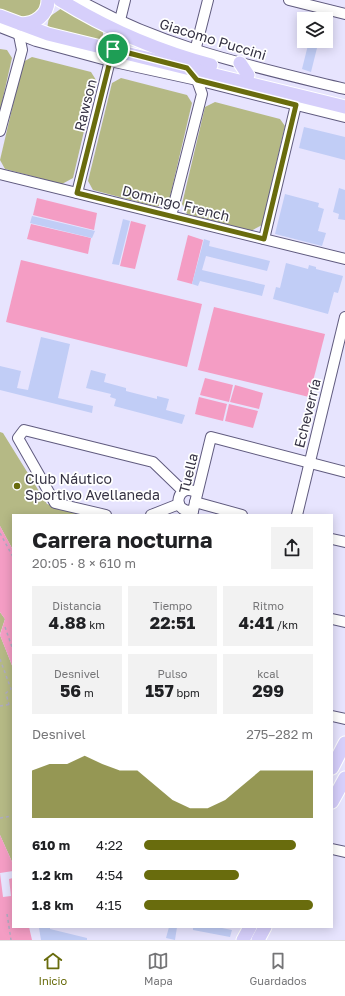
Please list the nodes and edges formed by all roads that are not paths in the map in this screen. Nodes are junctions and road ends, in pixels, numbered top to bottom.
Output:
1 (48, 0) edge
2 (125, 0) edge
3 (208, 0) edge
4 (289, 0) edge
5 (69, 1) edge
6 (345, 14) edge
7 (0, 16) edge
8 (119, 26) junction
9 (0, 27) edge
10 (18, 29) junction
11 (195, 51) junction
12 (111, 55) junction
13 (240, 63) junction
14 (187, 68) junction
15 (248, 75) junction
16 (197, 80) junction
17 (345, 89) edge
18 (345, 99) edge
19 (296, 105) junction
20 (341, 113) edge
21 (0, 131) edge
22 (0, 174) edge
23 (77, 193) junction
24 (171, 216) junction
25 (264, 239) junction
26 (345, 259) edge
27 (345, 317) edge
28 (310, 463) junction
29 (345, 472) edge
30 (183, 491) junction
31 (179, 504) junction
32 (194, 505) edge
33 (101, 514) edge
34 (154, 514) edge
35 (237, 514) edge
36 (297, 514) edge
37 (333, 539) edge
38 (345, 542) edge
39 (333, 619) edge
40 (345, 622) edge
41 (333, 716) edge
42 (345, 719) edge
43 (345, 743) edge
44 (333, 766) edge
45 (345, 778) edge
46 (333, 800) edge
47 (333, 849) edge
48 (345, 852) edge
49 (264, 928) edge
50 (258, 940) edge

1 - 10 main road
2 - 8 street, Rawson
3 - 11 street
4 - 6 street
5 - 8 main road
7 - 10 main road
8 - 11 street, Giacomo Puccini
8 - 12 street, Rawson
8 - 15 main road
9 - 10 street
10 - 12 main road
10 - 21 street
11 - 13 street, Giacomo Puccini
12 - 14 main road
12 - 16 street
12 - 23 street, Rawson
13 - 15 main road
13 - 17 street, Giacomo Puccini
14 - 16 main road
14 - 20 main road
15 - 18 main road
16 - 19 street
16 - 24 street
19 - 20 street
19 - 25 street
22 - 23 street, Domingo French
23 - 24 street, Domingo French
24 - 25 street, Domingo French
25 - 26 street, Domingo French
27 - 28 street, Echeverría
28 - 29 street
28 - 32 street, Tuella
28 - 36 street, Echeverría
30 - 31 street
30 - 32 street
30 - 33 street
31 - 32 street
31 - 34 street
32 - 35 street
37 - 38 street
39 - 40 street
41 - 42 street
43 - 44 main road
45 - 46 main road
47 - 48 street
49 - 50 main road

